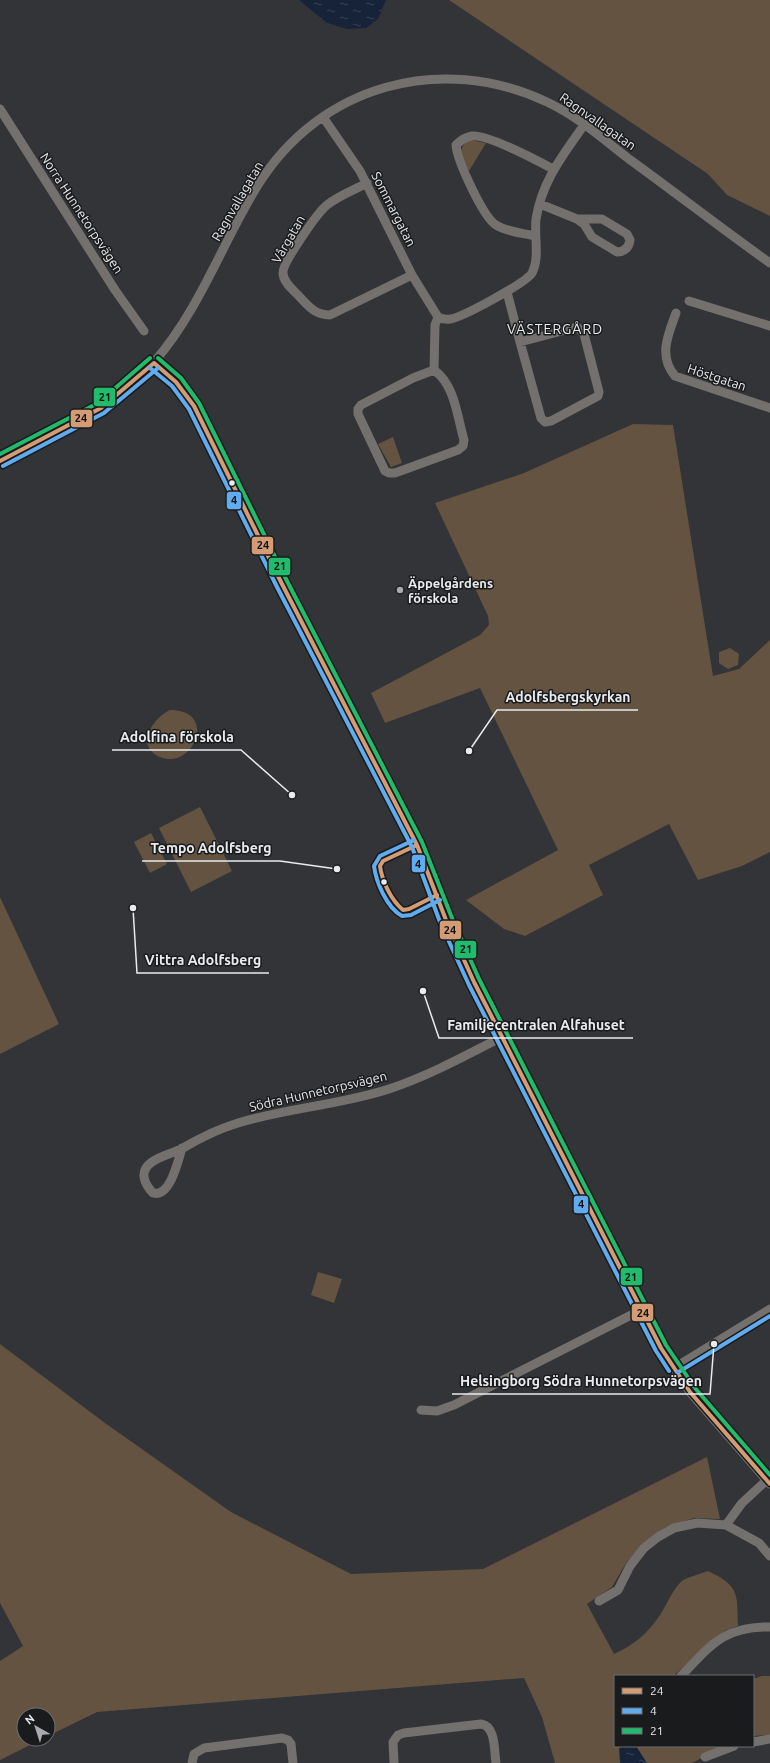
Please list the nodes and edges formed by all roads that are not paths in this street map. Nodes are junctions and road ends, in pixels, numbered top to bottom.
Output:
1 (0, 109) edge
2 (322, 117) junction
3 (584, 125) junction
4 (553, 168) junction
5 (367, 183) junction
6 (540, 204) junction
7 (577, 218) junction
8 (535, 236) junction
9 (770, 263) edge
10 (412, 275) junction
11 (507, 292) junction
12 (689, 300) dead end
13 (676, 313) dead end
14 (438, 317) junction
15 (770, 326) edge
16 (144, 330) dead end
17 (520, 342) junction
18 (154, 363) junction
19 (434, 370) junction
20 (770, 408) edge
21 (0, 461) edge
22 (502, 1037) junction
23 (182, 1148) junction
24 (770, 1309) edge
25 (641, 1310) junction
26 (674, 1368) junction
27 (421, 1410) dead end
28 (768, 1482) edge
29 (726, 1525) junction
30 (770, 1556) edge
31 (599, 1601) dead end
32 (770, 1627) edge
33 (682, 1675) edge
34 (770, 1739) edge
35 (754, 1742) edge
36 (731, 1747) edge
37 (705, 1757) dead end
38 (192, 1763) edge
39 (293, 1763) edge
40 (394, 1763) edge
41 (496, 1763) edge

1 - 16 street, Norra Hunnetorpsvägen
2 - 3 street, Ragnvallagatan
2 - 5 street, Sommargatan
2 - 18 street, Ragnvallagatan
3 - 4 street
3 - 9 street, Ragnvallagatan
4 - 6 street
4 - 8 street
5 - 10 street, Sommargatan
5 - 10 street, Vårgatan
6 - 7 street
6 - 8 street
7 - 7 street
8 - 11 street
10 - 14 street, Sommargatan
11 - 14 street
11 - 17 street
12 - 15 street
13 - 20 street, Höstgatan
14 - 19 street
17 - 17 street
18 - 21 street, Ragnvallagatan
18 - 22 street
19 - 19 street
22 - 23 street, Södra Hunnetorpsvägen
22 - 25 street
23 - 23 street, Södra Hunnetorpsvägen
24 - 26 street
25 - 26 street
25 - 27 street
26 - 28 street
28 - 29 street
29 - 30 street
29 - 31 street
32 - 33 street
34 - 35 street
36 - 37 street
38 - 39 street
40 - 41 street

